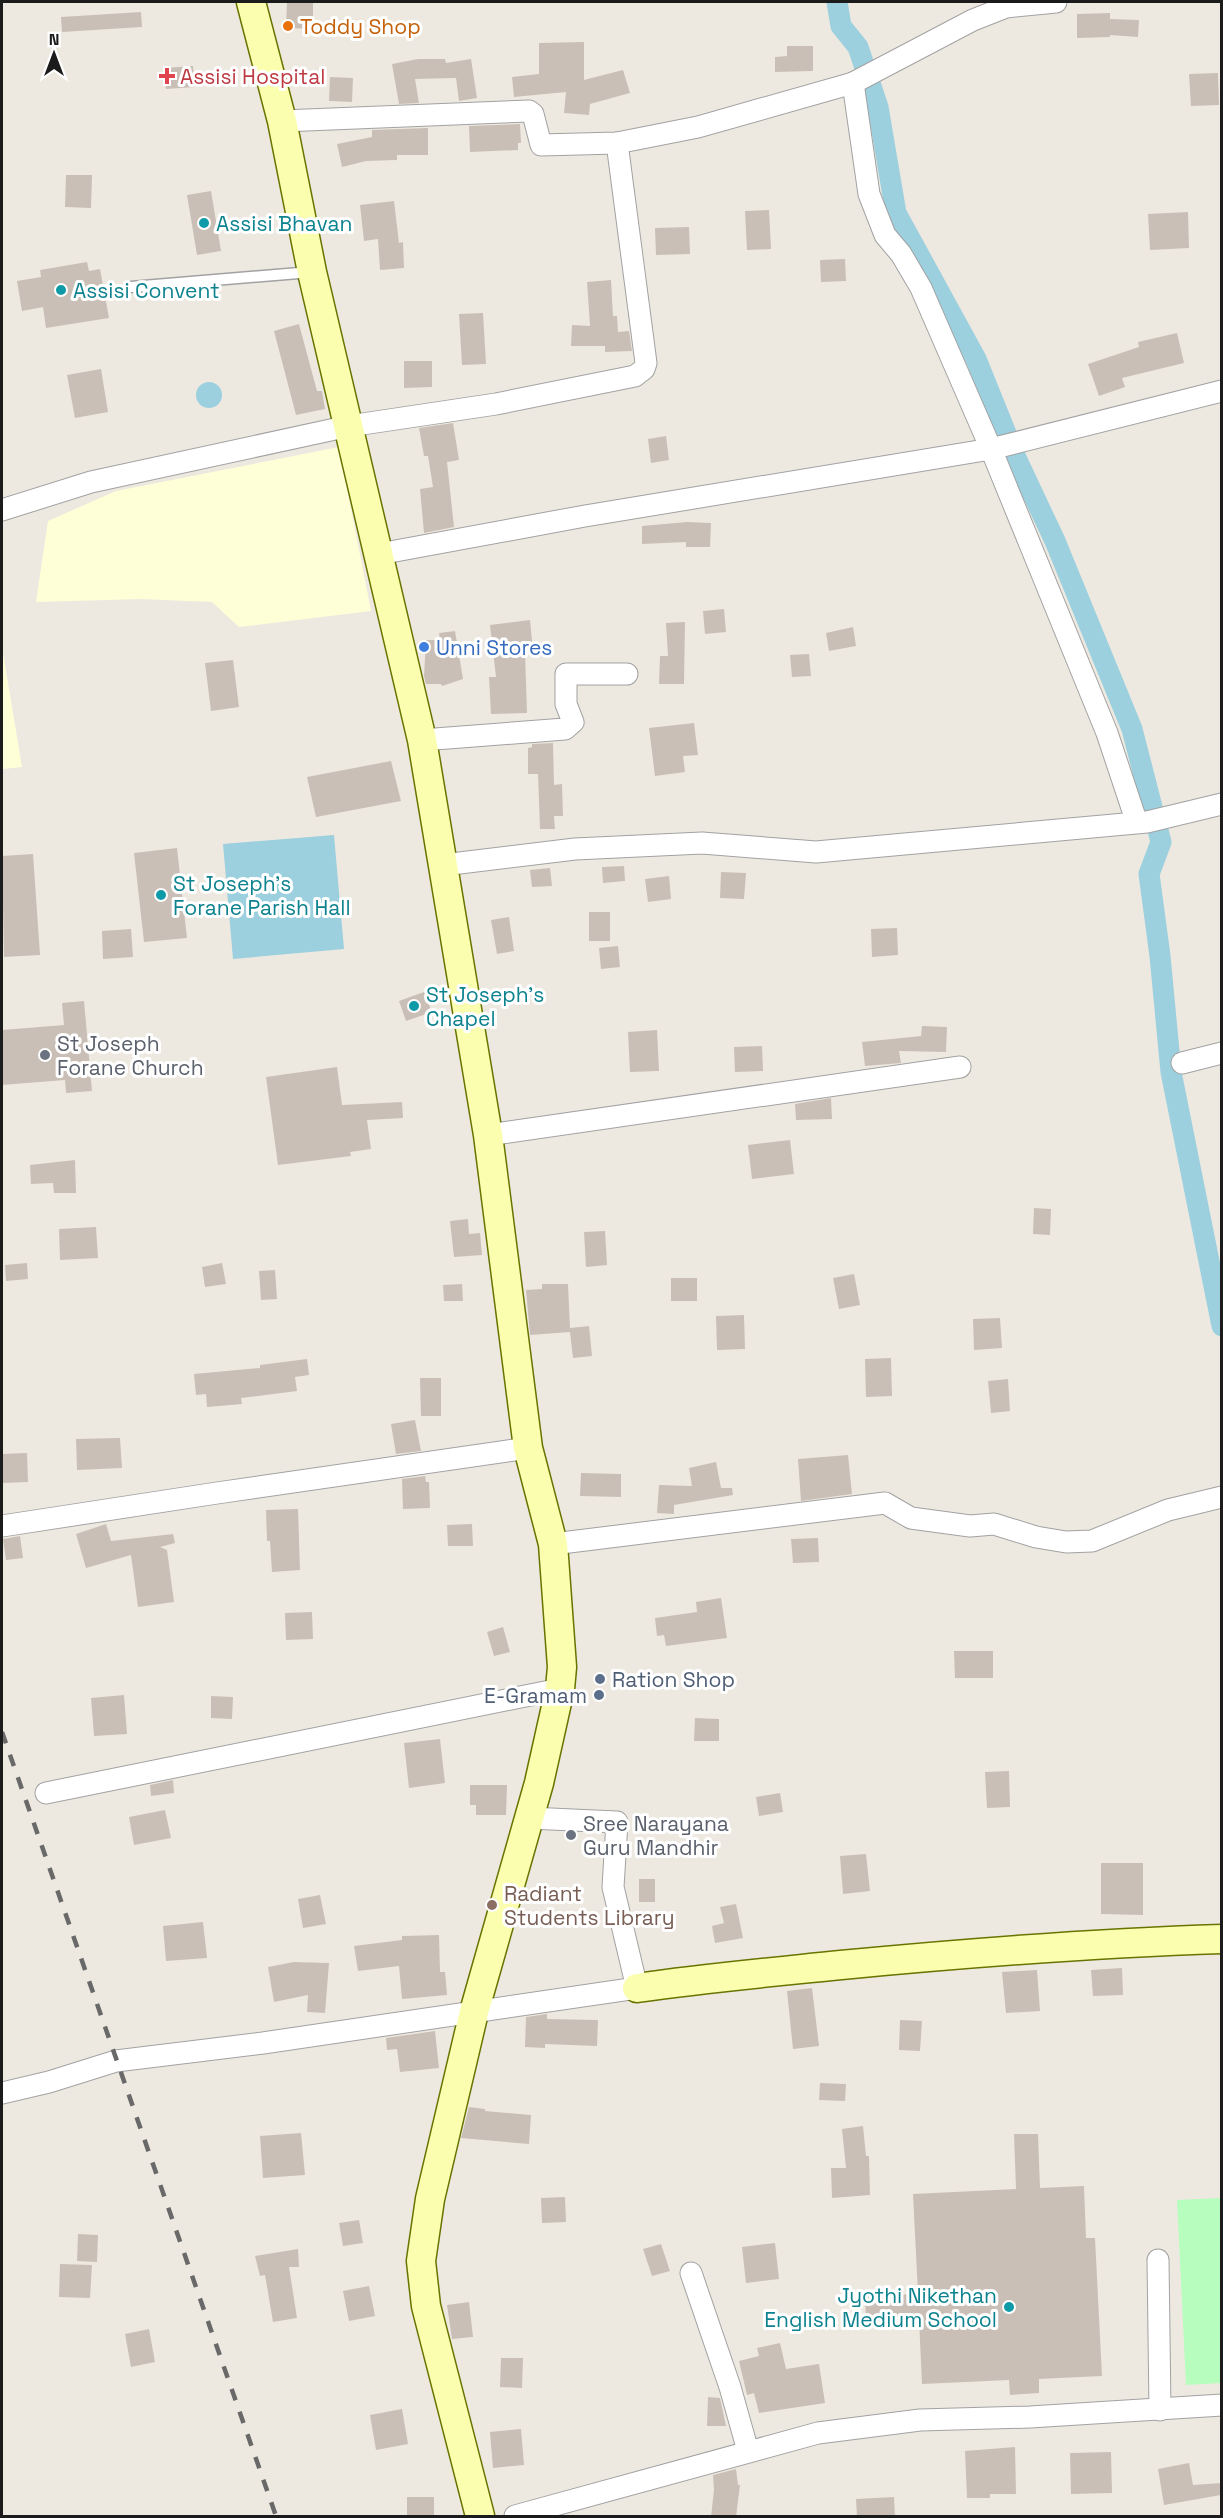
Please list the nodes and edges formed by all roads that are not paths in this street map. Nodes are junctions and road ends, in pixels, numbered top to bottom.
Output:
1 (251, 2) edge
2 (1056, 2) edge
3 (857, 80) junction
4 (282, 121) junction
5 (617, 143) junction
6 (312, 272) junction
7 (131, 287) dead end
8 (1221, 391) edge
9 (349, 426) junction
10 (996, 447) junction
11 (2, 510) edge
12 (379, 554) junction
13 (627, 674) dead end
14 (422, 740) junction
15 (1221, 804) edge
16 (1132, 815) junction
17 (443, 865) junction
18 (1221, 1053) edge
19 (1189, 1061) dead end
20 (960, 1067) dead end
21 (488, 1135) junction
22 (528, 1448) junction
23 (1221, 1497) edge
24 (2, 1527) edge
25 (553, 1544) junction
26 (560, 1689) junction
27 (46, 1793) dead end
28 (529, 1818) junction
29 (1221, 1939) edge
30 (638, 1988) junction
31 (474, 2012) junction
32 (2, 2093) edge
33 (1158, 2260) dead end
34 (691, 2273) dead end
35 (1221, 2404) edge
36 (1160, 2410) junction
37 (748, 2451) junction
38 (480, 2517) edge
39 (515, 2517) edge

1 - 4 main road
2 - 3 street
3 - 5 street
3 - 10 street
4 - 5 street
4 - 6 main road
5 - 9 street
6 - 7 lane
6 - 9 main road
8 - 10 street
9 - 11 street
9 - 12 main road
10 - 12 street
10 - 16 street
12 - 14 main road
13 - 14 street
14 - 17 main road
15 - 16 street
16 - 17 street
17 - 21 main road
18 - 19 street
20 - 21 street
21 - 22 main road
22 - 24 street
22 - 25 main road
23 - 25 street
25 - 26 main road
26 - 27 street
26 - 28 main road
28 - 30 street
28 - 31 main road
29 - 30 main road
30 - 31 street
31 - 32 street
31 - 38 main road
33 - 36 street
34 - 37 street
35 - 36 street
36 - 37 street
37 - 39 street

